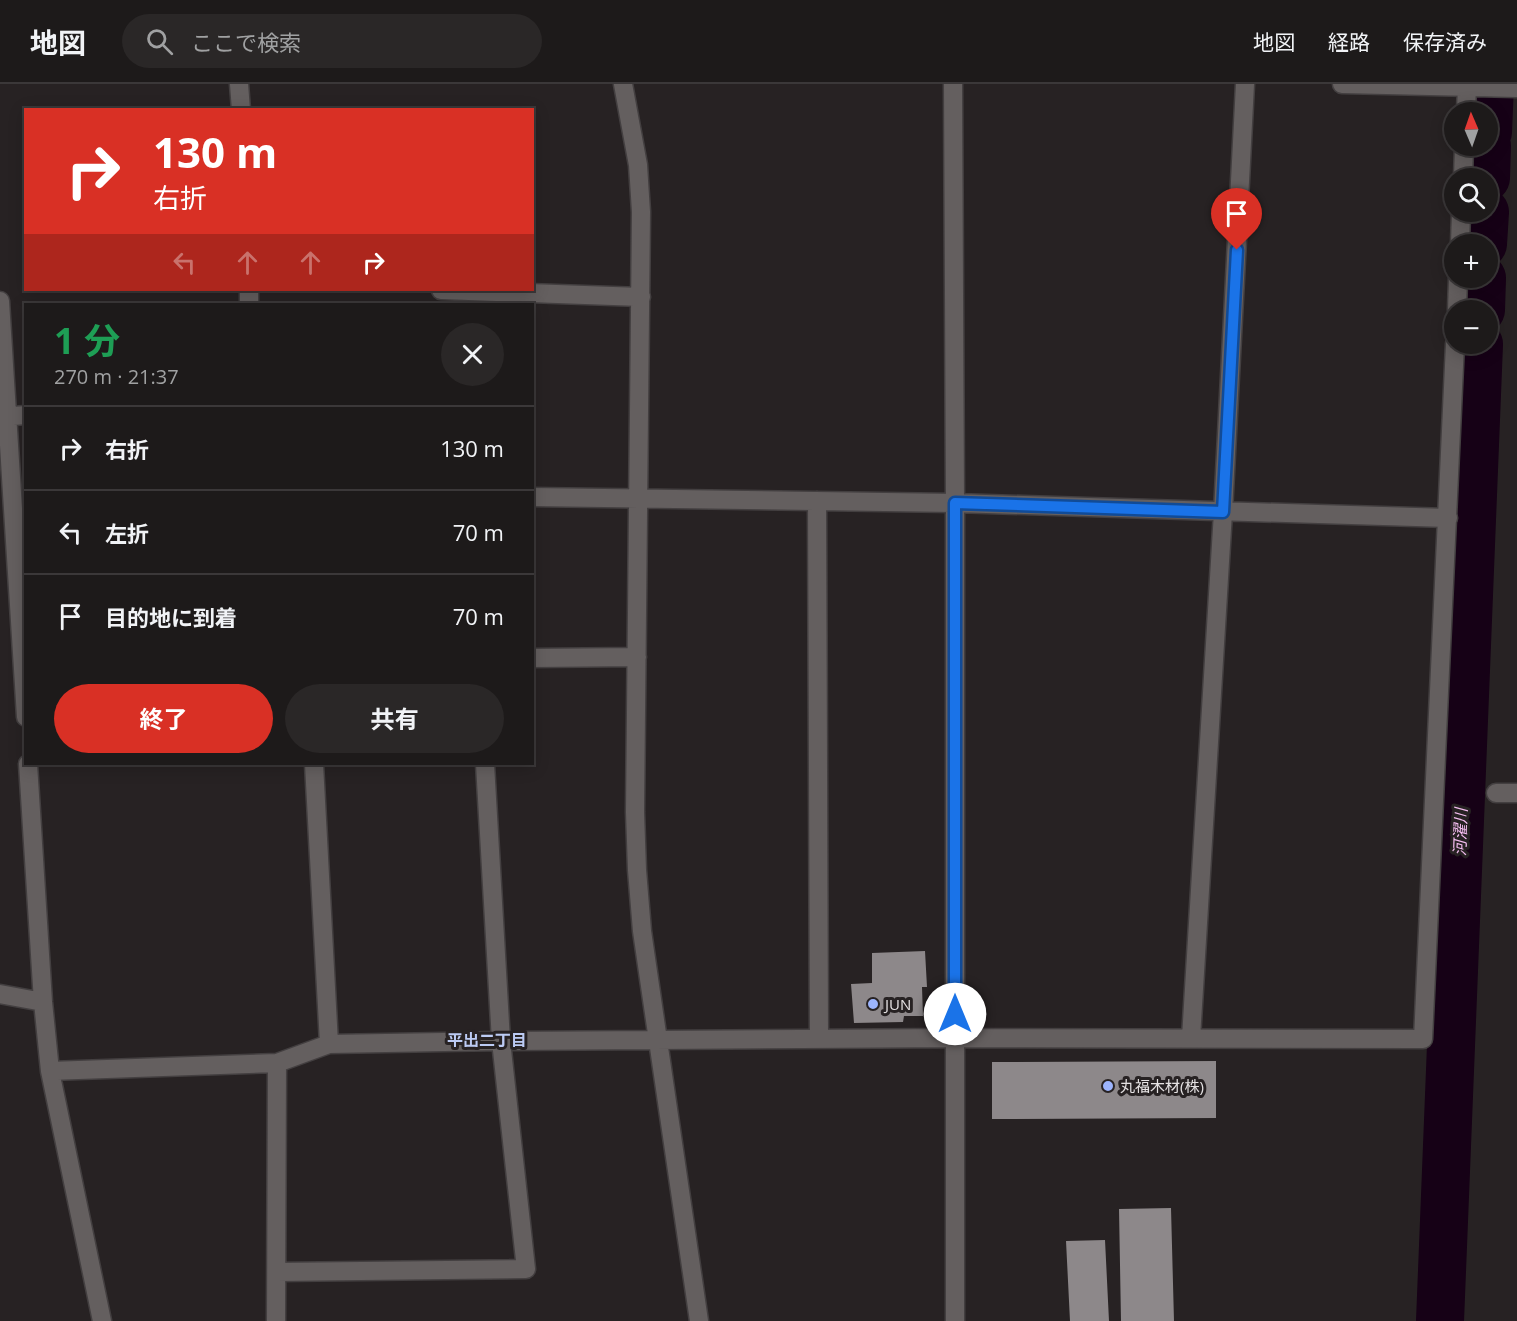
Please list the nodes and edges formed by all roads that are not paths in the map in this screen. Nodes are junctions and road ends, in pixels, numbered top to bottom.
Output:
1 (239, 84) edge
2 (623, 84) edge
3 (953, 84) edge
4 (1245, 84) edge
5 (1342, 84) edge
6 (1471, 87) edge
7 (1517, 88) edge
8 (1468, 102) edge
9 (241, 108) edge
10 (470, 291) edge
11 (641, 297) junction
12 (0, 301) edge
13 (1455, 354) edge
14 (24, 415) edge
15 (3, 417) edge
16 (534, 496) edge
17 (638, 499) junction
18 (817, 501) junction
19 (955, 503) junction
20 (1223, 512) junction
21 (1448, 518) junction
22 (636, 657) junction
23 (534, 658) edge
24 (24, 691) edge
25 (28, 765) edge
26 (314, 765) edge
27 (485, 765) edge
28 (1496, 793) dead end
29 (1517, 793) edge
30 (0, 994) edge
31 (43, 1002) junction
32 (955, 1038) junction
33 (1191, 1038) junction
34 (819, 1039) junction
35 (657, 1040) junction
36 (501, 1041) junction
37 (329, 1044) junction
38 (277, 1063) junction
39 (50, 1071) junction
40 (277, 1272) junction
41 (102, 1321) edge
42 (276, 1321) edge
43 (699, 1321) edge
44 (955, 1321) edge

1 - 9 street
2 - 11 street
3 - 19 street
4 - 20 street
5 - 6 street
6 - 7 street
6 - 8 street
10 - 11 street
11 - 17 street
12 - 15 street
13 - 21 street
14 - 15 street
15 - 24 street
16 - 17 street
17 - 18 street
17 - 22 street
18 - 19 street
18 - 34 street
19 - 20 street
19 - 32 street
20 - 21 street
20 - 33 street
21 - 33 street
22 - 23 street
22 - 35 street
25 - 31 street
26 - 37 street
27 - 36 street
28 - 29 street
30 - 31 street
31 - 39 street
32 - 33 street
32 - 34 street
32 - 44 street
34 - 35 street
35 - 36 street
35 - 43 street
36 - 37 street
36 - 40 street
37 - 38 street
38 - 39 street
38 - 40 street
39 - 41 street
40 - 42 street

